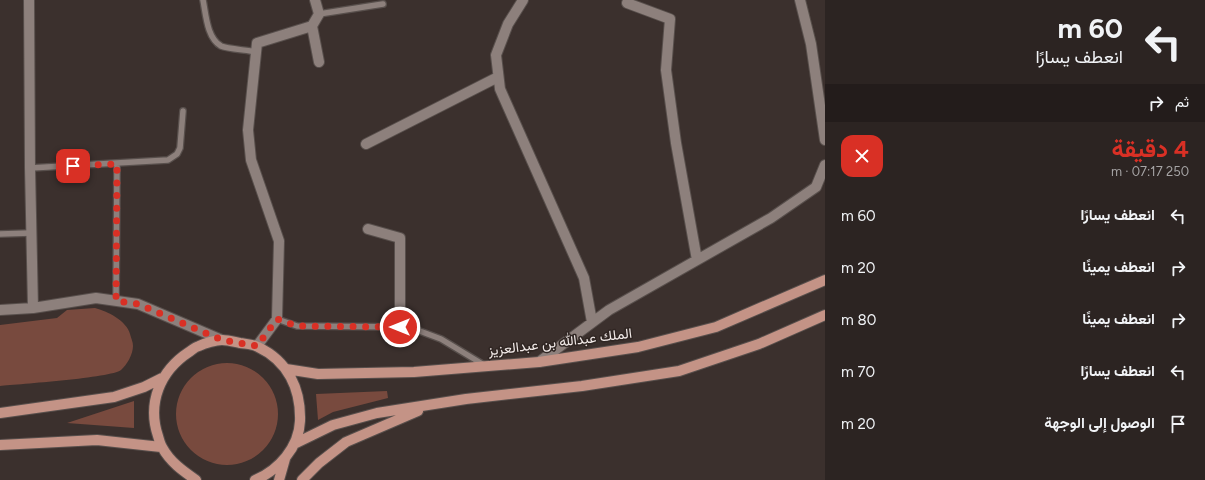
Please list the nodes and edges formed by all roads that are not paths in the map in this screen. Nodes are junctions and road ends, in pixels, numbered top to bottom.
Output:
1 (29, 0) edge
2 (203, 0) edge
3 (315, 0) edge
4 (523, 0) edge
5 (800, 0) edge
6 (627, 3) dead end
7 (383, 4) dead end
8 (318, 14) junction
9 (312, 26) junction
10 (256, 52) junction
11 (319, 62) dead end
12 (498, 77) junction
13 (183, 111) dead end
14 (825, 140) edge
15 (366, 144) dead end
16 (117, 164) junction
17 (825, 166) edge
18 (30, 168) junction
19 (368, 229) dead end
20 (31, 233) junction
21 (0, 234) edge
22 (697, 260) junction
23 (825, 280) edge
24 (116, 301) junction
25 (33, 308) junction
26 (0, 310) edge
27 (825, 315) edge
28 (277, 319) junction
29 (592, 322) junction
30 (400, 327) junction
31 (222, 340) junction
32 (257, 346) junction
33 (539, 362) junction
34 (486, 366) junction
35 (286, 369) junction
36 (162, 378) junction
37 (431, 405) junction
38 (0, 413) edge
39 (294, 444) junction
40 (0, 445) edge
41 (161, 447) junction
42 (285, 459) junction
43 (176, 466) junction
44 (185, 480) edge
45 (196, 480) edge
46 (255, 480) edge
47 (279, 480) edge
48 (302, 480) edge

1 - 18 street
2 - 10 lane
3 - 8 street
4 - 12 street
5 - 14 street
6 - 22 street
7 - 8 lane
8 - 9 street
9 - 10 street
9 - 11 street
10 - 28 street
12 - 15 street
12 - 29 street
13 - 16 lane
16 - 18 lane
16 - 24 lane
17 - 22 street
18 - 20 street
19 - 30 street
20 - 21 lane
20 - 25 street
22 - 29 street
23 - 33 main road, الملك عبدالله بن عبدالعزيز
24 - 25 street
24 - 31 street
25 - 26 street
27 - 37 main road
28 - 30 lane
28 - 32 street
29 - 33 street
30 - 34 lane
31 - 32 main road
31 - 36 main road
32 - 35 main road
33 - 34 main road, الملك عبدالله بن عبدالعزيز
34 - 35 main road, الملك عبدالله بن عبدالعزيز
35 - 39 main road
36 - 38 main road
36 - 41 main road
37 - 39 main road
37 - 48 main road
39 - 42 main road
40 - 41 main road
41 - 43 main road
42 - 46 main road
42 - 47 main road
43 - 44 main road
43 - 45 main road

